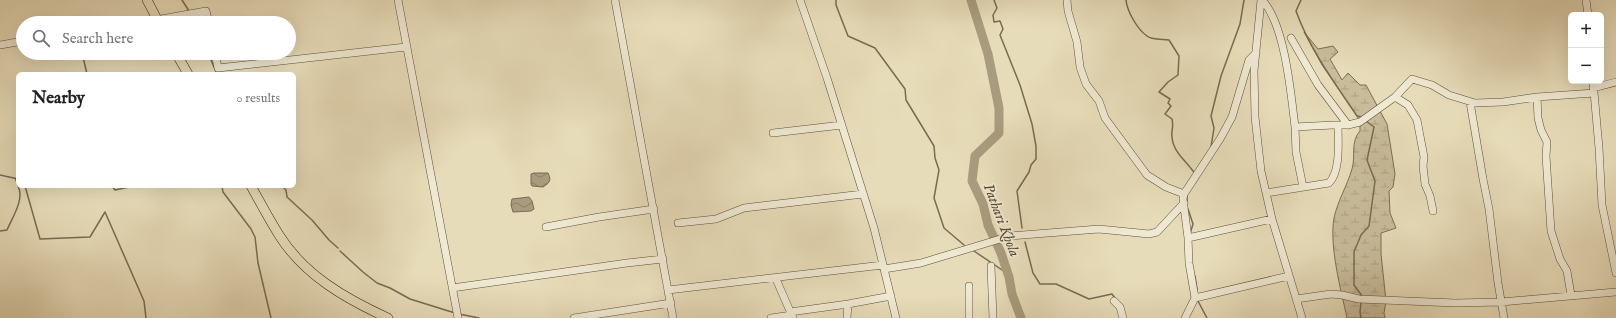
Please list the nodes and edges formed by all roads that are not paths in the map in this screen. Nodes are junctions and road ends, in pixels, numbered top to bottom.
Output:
1 (148, 0) edge
2 (398, 0) edge
3 (615, 0) edge
4 (800, 0) edge
5 (1067, 0) edge
6 (1261, 0) edge
7 (1586, 0) edge
8 (1588, 12) edge
9 (155, 16) edge
10 (184, 16) edge
11 (207, 16) edge
12 (1291, 38) dead end
13 (16, 42) edge
14 (0, 44) edge
15 (406, 47) junction
16 (1256, 53) junction
17 (296, 59) edge
18 (180, 60) edge
19 (216, 60) edge
20 (290, 60) edge
21 (187, 72) edge
22 (1616, 82) edge
23 (1593, 88) edge
24 (1395, 97) junction
25 (1537, 97) junction
26 (1470, 102) junction
27 (842, 125) junction
28 (1338, 125) junction
29 (1348, 125) junction
30 (1294, 127) junction
31 (773, 133) dead end
32 (1303, 187) junction
33 (253, 188) edge
34 (1266, 193) junction
35 (863, 194) junction
36 (1184, 194) junction
37 (1184, 202) junction
38 (654, 209) junction
39 (1433, 211) dead end
40 (1272, 219) junction
41 (678, 223) dead end
42 (546, 227) dead end
43 (1188, 238) junction
44 (663, 259) junction
45 (991, 266) dead end
46 (883, 267) junction
47 (1616, 273) edge
48 (1289, 276) junction
49 (776, 278) junction
50 (969, 286) dead end
51 (452, 288) junction
52 (668, 290) junction
53 (1616, 292) edge
54 (1571, 295) junction
55 (891, 296) junction
56 (1195, 298) junction
57 (1296, 299) junction
58 (1114, 301) dead end
59 (1501, 302) junction
60 (671, 303) junction
61 (848, 304) junction
62 (791, 315) edge
63 (388, 318) edge
64 (458, 318) edge
65 (574, 318) edge
66 (673, 318) edge
67 (771, 318) edge
68 (847, 318) edge
69 (896, 318) edge
70 (969, 318) edge
71 (993, 318) edge
72 (1123, 318) edge
73 (1185, 318) edge
74 (1302, 318) edge
75 (1504, 318) edge

1 - 9 main road
2 - 15 street
3 - 38 street
4 - 27 street
5 - 36 street
6 - 16 street
6 - 30 street
7 - 8 street
10 - 11 street
12 - 29 street
13 - 14 street
15 - 17 street
15 - 51 street
16 - 34 street
16 - 36 street
18 - 21 main road
19 - 20 street
22 - 23 street
23 - 25 street
23 - 47 street
24 - 26 street
24 - 29 street
24 - 39 street
25 - 26 street
25 - 54 street
26 - 59 street
27 - 31 street
27 - 35 street
28 - 29 street
28 - 30 street
28 - 32 street
30 - 32 street
32 - 34 street
33 - 63 main road
34 - 40 street
35 - 41 street
35 - 46 street
36 - 37 street
37 - 43 street
37 - 46 street
38 - 42 street
38 - 44 street
40 - 43 street
40 - 48 street
43 - 56 street
44 - 51 street
44 - 52 street
45 - 71 street
46 - 49 street
46 - 55 street
48 - 56 street
48 - 57 street
49 - 52 street
49 - 62 street
50 - 70 street
51 - 64 street
52 - 60 street
53 - 54 street
54 - 59 street
55 - 61 street
55 - 69 street
56 - 73 street
57 - 59 street
57 - 74 street
58 - 72 street
59 - 75 street
60 - 65 street
60 - 66 street
61 - 62 street
61 - 68 street
62 - 67 street

